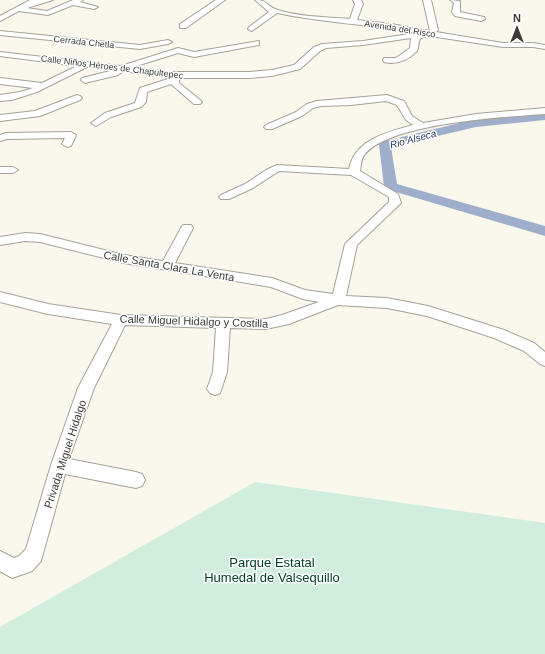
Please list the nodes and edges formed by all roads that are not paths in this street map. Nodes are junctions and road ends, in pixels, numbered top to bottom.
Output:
1 (49, 0) edge
2 (90, 0) edge
3 (221, 0) edge
4 (259, 0) edge
5 (357, 0) edge
6 (427, 0) edge
7 (454, 0) edge
8 (32, 1) edge
9 (76, 2) edge
10 (100, 2) dead end
11 (62, 3) dead end
12 (19, 6) edge
13 (94, 7) dead end
14 (276, 11) junction
15 (39, 12) junction
16 (48, 13) junction
17 (62, 16) dead end
18 (0, 19) edge
19 (481, 19) dead end
20 (341, 20) junction
21 (432, 21) junction
22 (353, 22) junction
23 (400, 22) dead end
24 (184, 26) dead end
25 (312, 26) dead end
26 (252, 30) dead end
27 (0, 33) edge
28 (432, 33) junction
29 (419, 35) junction
30 (95, 39) dead end
31 (168, 42) dead end
32 (113, 43) junction
33 (124, 43) dead end
34 (256, 43) dead end
35 (545, 47) edge
36 (0, 54) edge
37 (387, 60) dead end
38 (86, 64) junction
39 (122, 68) junction
40 (174, 78) junction
41 (85, 80) dead end
42 (0, 82) edge
43 (43, 86) junction
44 (0, 98) edge
45 (54, 98) dead end
46 (77, 98) dead end
47 (197, 102) dead end
48 (48, 110) junction
49 (545, 110) edge
50 (3, 121) edge
51 (96, 123) dead end
52 (407, 124) junction
53 (269, 127) dead end
54 (3, 137) edge
55 (67, 144) dead end
56 (0, 170) edge
57 (12, 170) dead end
58 (354, 172) junction
59 (225, 196) dead end
60 (187, 228) dead end
61 (0, 241) edge
62 (167, 266) junction
63 (0, 297) edge
64 (338, 300) junction
65 (121, 320) junction
66 (223, 322) junction
67 (529, 347) junction
68 (545, 350) edge
69 (545, 360) edge
70 (215, 389) dead end
71 (59, 465) junction
72 (136, 480) dead end
73 (0, 560) edge

1 - 12 street
2 - 10 street
3 - 24 street
4 - 14 street, Avenida del Risco
5 - 22 street
6 - 21 street
7 - 19 street
8 - 12 street
9 - 13 street
9 - 16 street
11 - 15 street
12 - 15 street
12 - 18 street
14 - 20 street, Avenida del Risco
14 - 26 street
15 - 16 street
16 - 17 street
20 - 22 street, Avenida del Risco
20 - 25 street
21 - 23 street
21 - 28 street
22 - 28 street, Avenida del Risco
27 - 32 street, Cerrada Chetla
28 - 29 street, Calle Niños Héroes de Chapultepec
28 - 35 street, Avenida del Risco
29 - 37 street
29 - 40 street, Calle Niños Héroes de Chapultepec
30 - 32 street
31 - 32 street, Cerrada Chetla
32 - 33 street
34 - 39 street
36 - 38 street, Calle Niños Héroes de Chapultepec
38 - 39 street, Calle Niños Héroes de Chapultepec
38 - 43 street
39 - 40 street, Calle Niños Héroes de Chapultepec
39 - 41 street
40 - 47 street
40 - 51 street
42 - 43 street
43 - 44 street
45 - 48 street
46 - 48 street
48 - 50 street
49 - 52 street
50 - 54 street
52 - 53 street
52 - 58 street
54 - 55 street
56 - 57 street
58 - 59 street
58 - 64 street
60 - 62 street
61 - 62 street, Calle Santa Clara La Venta
62 - 64 street, Calle Santa Clara La Venta
63 - 65 street, Calle Miguel Hidalgo y Costilla
64 - 66 street, Calle Miguel Hidalgo y Costilla
64 - 67 street
65 - 66 street, Calle Miguel Hidalgo y Costilla
65 - 71 street, Privada Miguel Hidalgo
66 - 70 street
67 - 68 street
67 - 69 street
71 - 72 street
71 - 73 street, Privada Miguel Hidalgo

